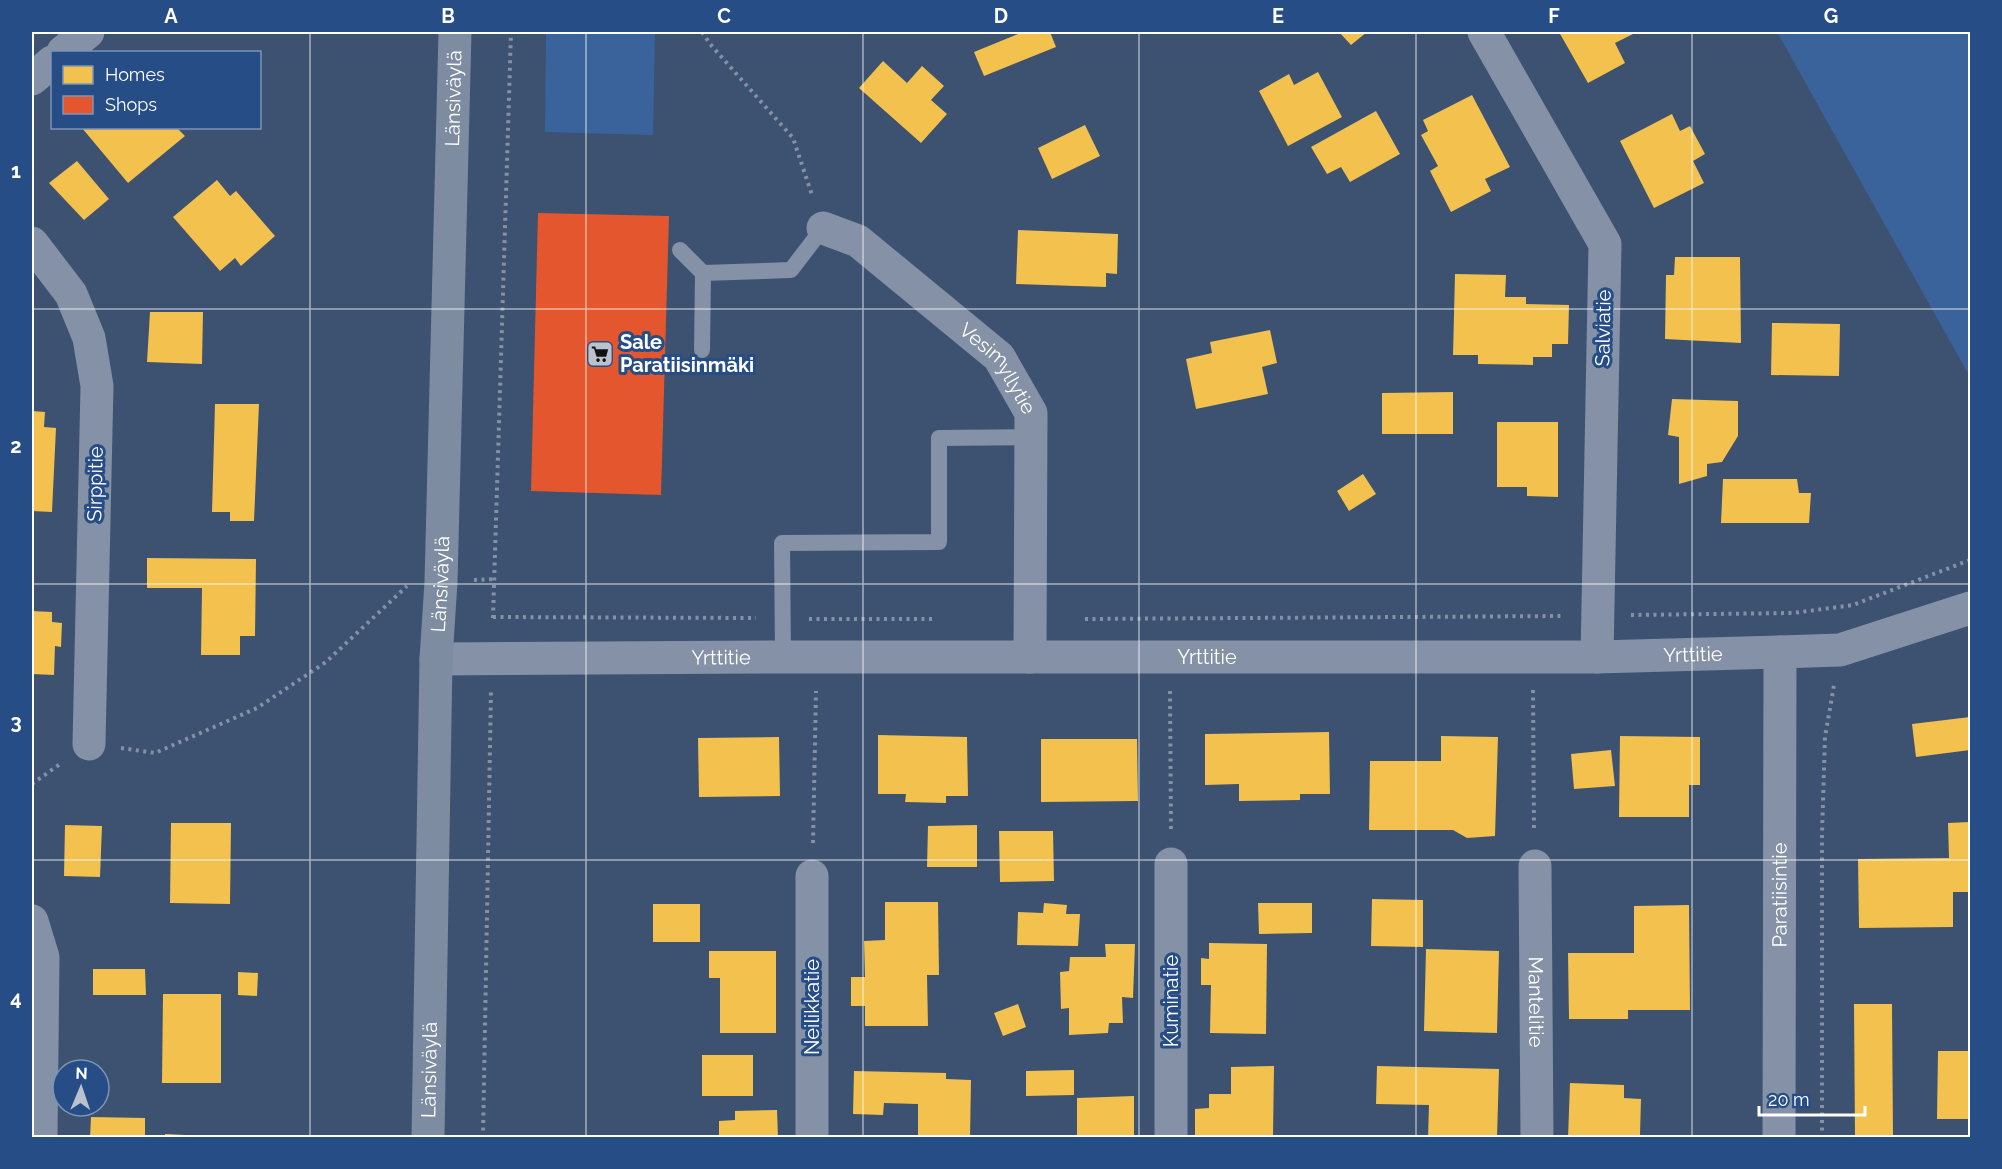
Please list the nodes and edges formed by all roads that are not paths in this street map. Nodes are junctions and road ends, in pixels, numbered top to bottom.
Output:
1 (88, 32) edge
2 (454, 32) edge
3 (1484, 32) edge
4 (64, 51) edge
5 (51, 63) edge
6 (32, 79) edge
7 (823, 228) joint
8 (32, 243) edge
9 (680, 250) dead end
10 (703, 273) junction
11 (702, 350) dead end
12 (1031, 437) junction
13 (1971, 608) edge
14 (1780, 652) junction
15 (783, 657) junction
16 (1030, 657) junction
17 (1597, 657) junction
18 (436, 659) junction
19 (89, 744) road end
20 (1171, 864) road end
21 (1535, 866) road end
22 (812, 876) road end
23 (32, 921) edge
24 (41, 1137) edge
25 (428, 1137) edge
26 (812, 1137) edge
27 (1171, 1137) edge
28 (1537, 1137) edge
29 (1779, 1137) edge

1 - 4 street
2 - 18 main road, Länsiväylä
3 - 17 street, Salviatie
5 - 6 street
7 - 10 lane
7 - 12 street, Vesimyllytie
8 - 19 street, Sirppitie
9 - 10 lane
10 - 11 lane
12 - 15 lane
12 - 16 street, Vesimyllytie
13 - 14 street, Yrttitie
14 - 17 street, Yrttitie
14 - 29 street, Paratiisintie
15 - 16 street, Yrttitie
15 - 18 street, Yrttitie
16 - 17 street, Yrttitie
18 - 25 main road, Länsiväylä
20 - 27 street, Kuminatie
21 - 28 street, Mantelitie
22 - 26 street, Neilikkatie
23 - 24 street

